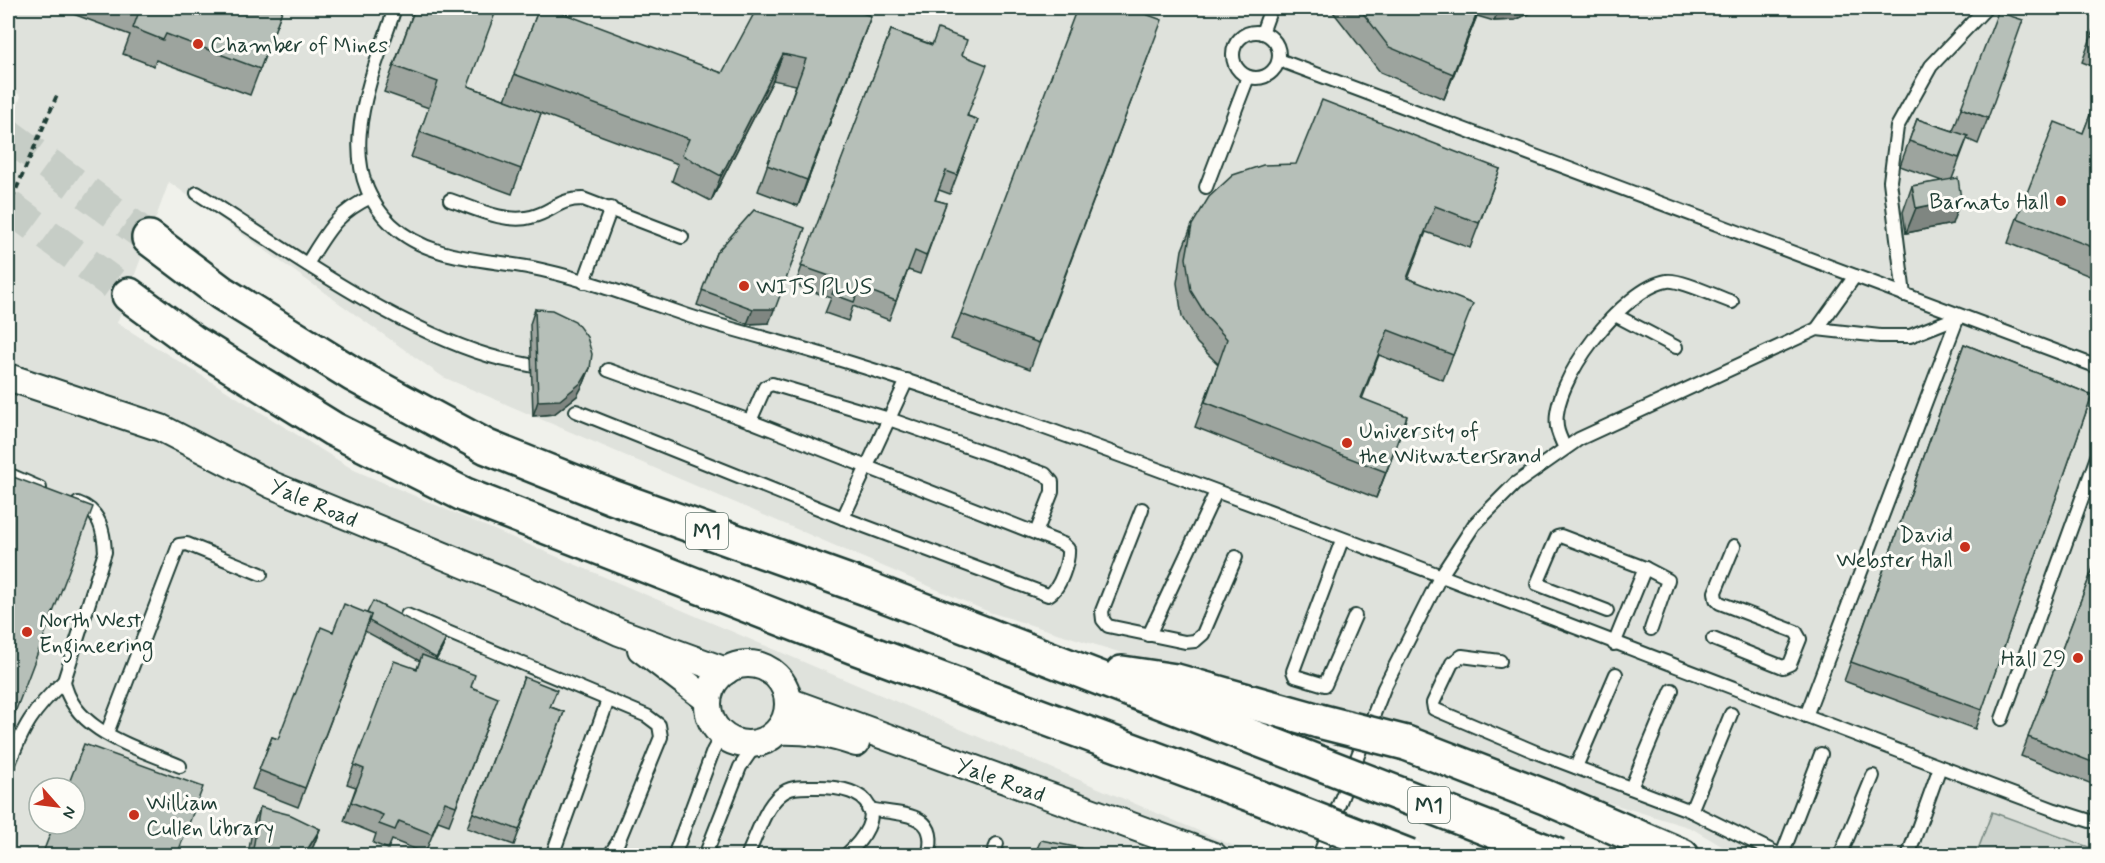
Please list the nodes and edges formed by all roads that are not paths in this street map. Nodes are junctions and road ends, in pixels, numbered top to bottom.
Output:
1 (395, 8) edge
2 (1271, 8) edge
3 (1986, 8) edge
4 (1262, 33) junction
5 (1279, 60) junction
6 (1248, 77) junction
7 (1206, 187) dead end
8 (197, 193) dead end
9 (371, 197) junction
10 (450, 200) dead end
11 (611, 208) junction
12 (682, 237) dead end
13 (148, 238) tunnel mouth
14 (307, 264) junction
15 (1855, 276) junction
16 (584, 282) junction
17 (129, 295) tunnel mouth
18 (1904, 295) junction
19 (1732, 302) dead end
20 (1615, 315) junction
21 (1958, 317) junction
22 (1817, 329) junction
23 (1676, 346) dead end
24 (2097, 367) edge
25 (543, 368) edge
26 (608, 370) dead end
27 (8, 377) edge
28 (907, 381) junction
29 (576, 411) dead end
30 (889, 419) junction
31 (750, 421) junction
32 (1565, 448) junction
33 (2097, 454) edge
34 (866, 467) junction
35 (8, 474) edge
36 (1216, 492) junction
37 (1142, 508) dead end
38 (843, 518) junction
39 (1036, 533) junction
40 (1342, 540) junction
41 (1734, 546) dead end
42 (1236, 556) dead end
43 (1645, 568) junction
44 (261, 574) dead end
45 (1440, 578) junction
46 (1607, 611) dead end
47 (407, 615) dead end
48 (1355, 616) dead end
49 (1651, 629) dead end
50 (619, 632) junction
51 (1149, 635) junction
52 (1713, 639) dead end
53 (1614, 644) junction
54 (1500, 661) dead end
55 (726, 671) junction
56 (1081, 671) junction
57 (1616, 674) dead end
58 (64, 681) junction
59 (1672, 690) dead end
60 (608, 700) junction
61 (708, 700) junction
62 (788, 701) junction
63 (1731, 714) dead end
64 (1806, 716) junction
65 (2002, 719) dead end
66 (778, 731) junction
67 (107, 734) junction
68 (722, 735) junction
69 (756, 744) junction
70 (1821, 754) dead end
71 (8, 766) edge
72 (180, 766) dead end
73 (1576, 767) junction
74 (1940, 767) junction
75 (1873, 776) dead end
76 (1631, 788) junction
77 (868, 809) junction
78 (1691, 811) junction
79 (1087, 819) junction
80 (2097, 821) edge
81 (557, 854) edge
82 (609, 855) edge
83 (674, 855) edge
84 (705, 855) edge
85 (747, 855) edge
86 (845, 855) edge
87 (928, 855) edge
88 (1163, 855) edge
89 (1214, 855) edge
90 (1319, 855) edge
91 (1409, 855) edge
92 (1558, 855) edge
93 (1682, 855) edge
94 (1782, 855) edge
95 (1840, 855) edge
96 (1908, 855) edge

1 - 9 lane
2 - 4 lane
3 - 18 lane
4 - 5 lane
4 - 6 lane
5 - 6 lane
5 - 15 lane
6 - 7 lane
8 - 14 lane
9 - 14 lane
9 - 16 lane
10 - 11 lane
11 - 12 lane
11 - 16 lane
13 - 56 highway, M1
14 - 25 lane
15 - 18 lane
15 - 22 lane
16 - 28 lane
17 - 91 highway, M1, bridge
18 - 21 lane
19 - 20 lane
20 - 23 lane
20 - 32 lane
21 - 22 lane
21 - 24 lane
21 - 64 lane
22 - 32 lane
26 - 31 lane
27 - 50 street, Yale Road
28 - 30 lane
28 - 36 lane
29 - 38 lane
30 - 31 lane
30 - 34 lane
30 - 39 lane
31 - 34 lane
32 - 45 lane
33 - 65 lane
34 - 38 lane
34 - 39 lane
35 - 58 lane
36 - 40 lane
36 - 51 lane
37 - 51 lane
38 - 39 lane
40 - 45 lane
40 - 48 lane
41 - 52 lane
42 - 51 lane
43 - 46 lane
43 - 49 lane
43 - 53 lane
44 - 67 lane
45 - 53 lane
45 - 90 lane
47 - 60 lane
50 - 55 street, Yale Road
50 - 61 street, Yale Road
53 - 64 lane
54 - 73 lane
55 - 61 street
55 - 62 street
56 - 92 highway, M1, bridge
56 - 93 highway, bridge
57 - 73 lane
58 - 67 lane
58 - 71 lane
59 - 76 lane
60 - 81 lane
60 - 82 lane
61 - 68 street
62 - 66 street
62 - 79 street, Yale Road
63 - 78 lane
64 - 74 lane
66 - 69 street
66 - 79 street, Yale Road
67 - 72 lane
68 - 69 street
68 - 83 lane
69 - 84 lane
70 - 94 lane
73 - 76 lane
74 - 80 lane
74 - 96 lane
75 - 95 lane
76 - 78 lane
77 - 85 lane
77 - 86 lane
77 - 87 lane
78 - 94 lane
79 - 88 street, Yale Road
79 - 89 street, Yale Road

